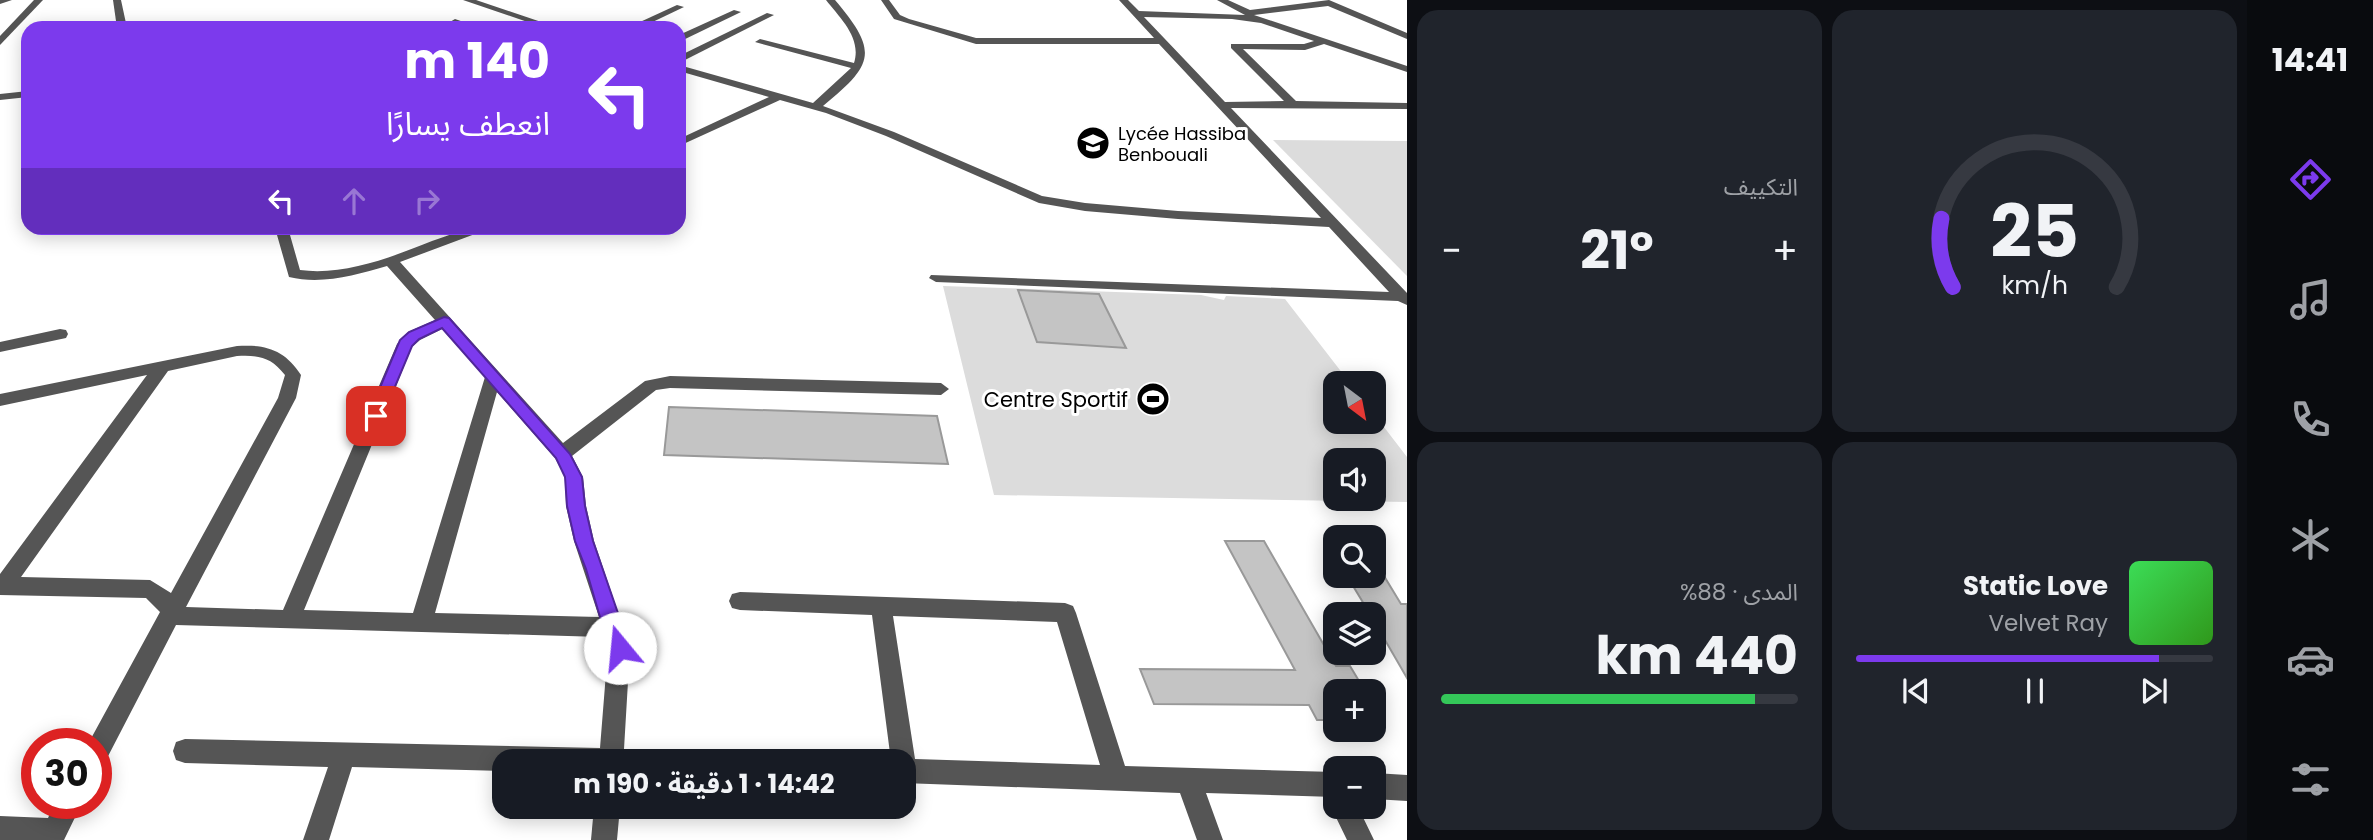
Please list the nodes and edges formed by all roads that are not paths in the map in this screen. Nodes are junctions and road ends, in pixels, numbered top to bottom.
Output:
1 (8, 0) edge
2 (39, 0) edge
3 (117, 0) edge
4 (467, 0) edge
5 (499, 0) edge
6 (830, 0) edge
7 (886, 0) edge
8 (1123, 0) edge
9 (1221, 0) edge
10 (0, 1) edge
11 (480, 4) junction
12 (680, 7) dead end
13 (737, 12) dead end
14 (1248, 13) junction
15 (1136, 14) junction
16 (770, 15) dead end
17 (1262, 20) junction
18 (121, 21) edge
19 (532, 21) edge
20 (648, 21) edge
21 (686, 36) edge
22 (1407, 36) edge
23 (1161, 41) junction
24 (1323, 41) junction
25 (0, 42) edge
26 (760, 42) dead end
27 (686, 57) edge
28 (858, 67) junction
29 (1407, 69) edge
30 (686, 70) edge
31 (21, 95) edge
32 (780, 96) junction
33 (0, 97) edge
34 (1293, 104) junction
35 (1221, 105) junction
36 (1407, 106) edge
37 (814, 107) junction
38 (686, 139) edge
39 (1332, 223) junction
40 (284, 235) edge
41 (459, 235) edge
42 (390, 260) junction
43 (936, 278) dead end
44 (1404, 300) edge
45 (444, 321) junction
46 (60, 334) dead end
47 (0, 347) edge
48 (162, 367) junction
49 (493, 377) junction
50 (941, 389) dead end
51 (0, 400) edge
52 (562, 454) junction
53 (1, 586) edge
54 (740, 601) dead end
55 (881, 606) junction
56 (172, 611) junction
57 (289, 620) junction
58 (421, 623) junction
59 (616, 634) junction
60 (109, 728) edge
61 (612, 749) edge
62 (901, 749) edge
63 (185, 751) dead end
64 (344, 755) junction
65 (492, 758) edge
66 (916, 767) edge
67 (1116, 778) junction
68 (1188, 780) junction
69 (1386, 787) edge
70 (1407, 788) edge
71 (1323, 790) edge
72 (61, 819) edge
73 (606, 819) edge
74 (1351, 819) edge
75 (0, 829) edge
76 (52, 836) edge
77 (316, 840) edge
78 (604, 840) edge
79 (1210, 840) edge
80 (1361, 840) edge

1 - 10 street
2 - 25 street
3 - 18 street
4 - 11 street
5 - 11 street
6 - 28 street
7 - 23 street
8 - 15 street
9 - 14 street
11 - 19 street
12 - 20 street
13 - 21 street
14 - 17 street
14 - 22 street
15 - 17 street
15 - 23 street
16 - 27 street
17 - 24 street
23 - 35 street
24 - 29 street
24 - 34 street
26 - 28 street
28 - 37 street
30 - 32 street
31 - 33 street
32 - 37 street
32 - 38 street
34 - 35 street
34 - 36 street
35 - 39 street
37 - 39 street
39 - 44 street
40 - 42 street
41 - 42 street
42 - 45 street
43 - 44 street
45 - 49 street
45 - 57 street
46 - 47 street
48 - 51 street
48 - 53 street
48 - 56 street
49 - 52 street
49 - 58 street
50 - 52 street
52 - 59 street
53 - 56 street
54 - 55 street
55 - 62 street
55 - 67 street
56 - 57 street
56 - 60 street
57 - 58 street
58 - 59 street
59 - 61 street
63 - 64 street
64 - 65 street
64 - 77 street
66 - 67 street
67 - 68 street
68 - 71 street
68 - 79 street
69 - 70 street
72 - 76 street
73 - 78 street
74 - 80 street
75 - 76 street

